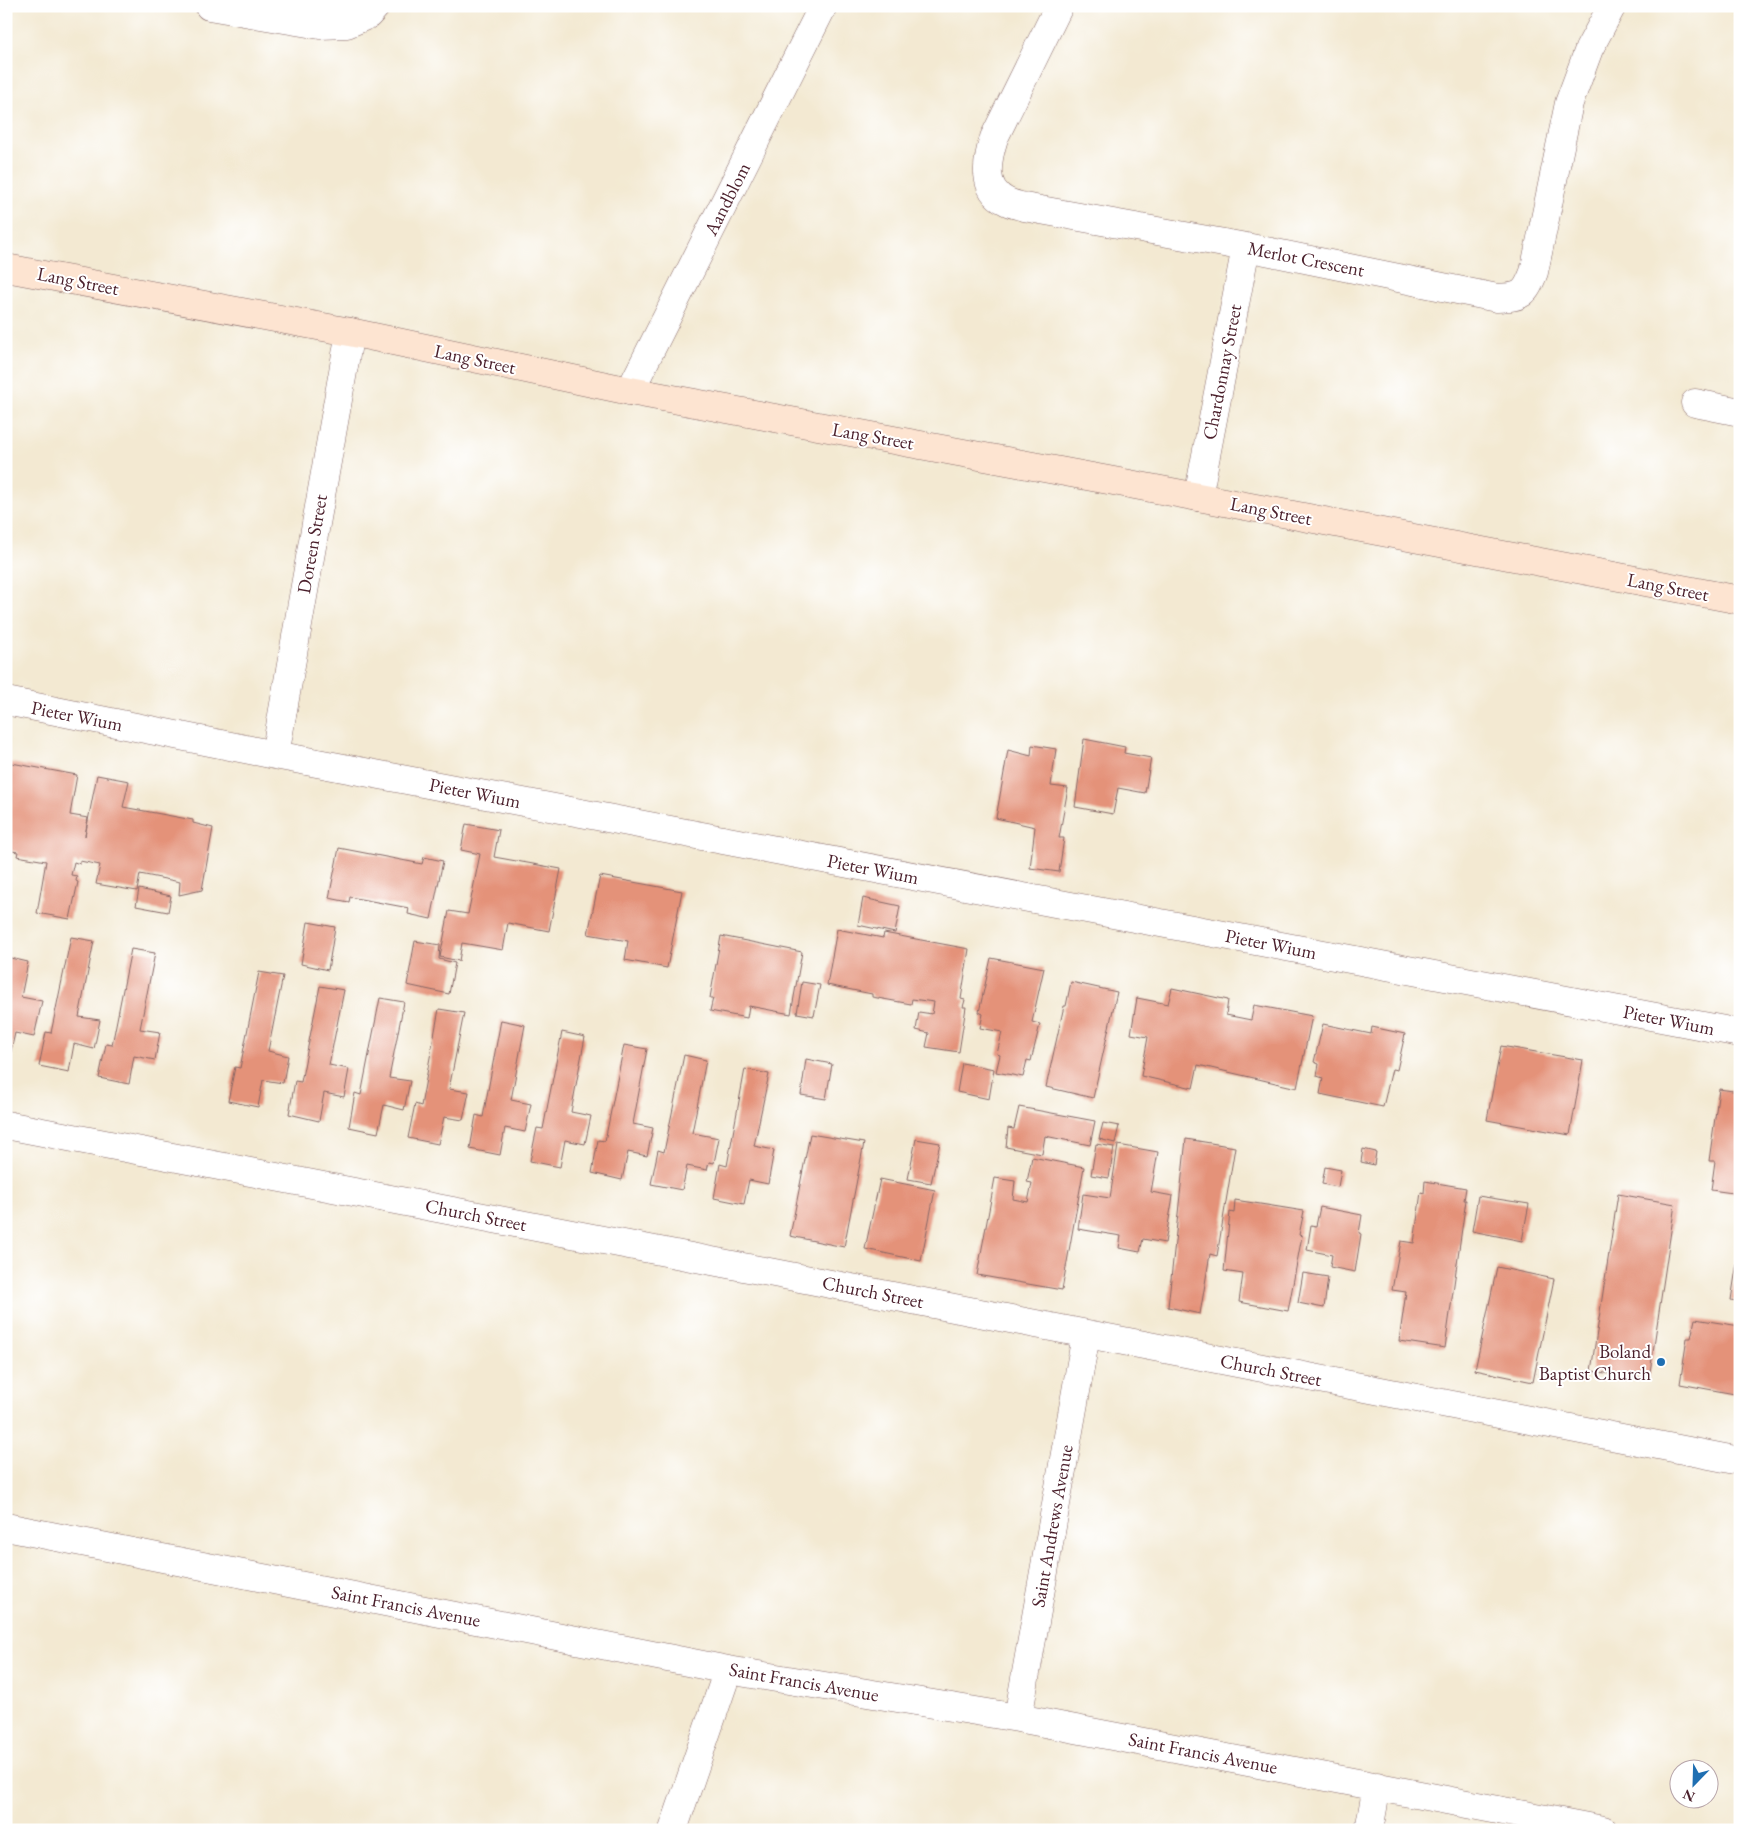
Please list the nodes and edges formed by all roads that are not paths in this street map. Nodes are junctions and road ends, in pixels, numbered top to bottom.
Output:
1 (209, 6) edge
2 (376, 6) edge
3 (823, 6) edge
4 (1059, 6) edge
5 (1612, 6) edge
6 (1246, 247) junction
7 (6, 268) edge
8 (350, 332) junction
9 (630, 391) junction
10 (1695, 404) dead end
11 (1740, 412) edge
12 (1198, 497) junction
13 (1740, 600) edge
14 (6, 702) edge
15 (275, 755) junction
16 (1740, 1033) edge
17 (6, 1125) edge
18 (1086, 1334) junction
19 (1740, 1461) edge
20 (6, 1527) edge
21 (728, 1670) junction
22 (1018, 1718) junction
23 (1377, 1786) junction
24 (673, 1830) edge
25 (1369, 1830) edge
26 (1603, 1830) edge

1 - 2 street
3 - 9 street, Aandblom
4 - 6 street, Merlot Crescent
5 - 6 street, Merlot Crescent
6 - 12 street, Chardonnay Street
7 - 8 street, Lang Street
8 - 9 street, Lang Street
8 - 15 street, Doreen Street
9 - 12 street, Lang Street
10 - 11 street
12 - 13 street, Lang Street
14 - 15 street, Pieter Wium
15 - 16 street, Pieter Wium
17 - 18 street, Church Street
18 - 19 street, Church Street
18 - 22 street, Saint Andrews Avenue
20 - 21 street, Saint Francis Avenue
21 - 22 street, Saint Francis Avenue
21 - 24 street
22 - 23 street, Saint Francis Avenue
23 - 25 street
23 - 26 street, Saint Francis Avenue

